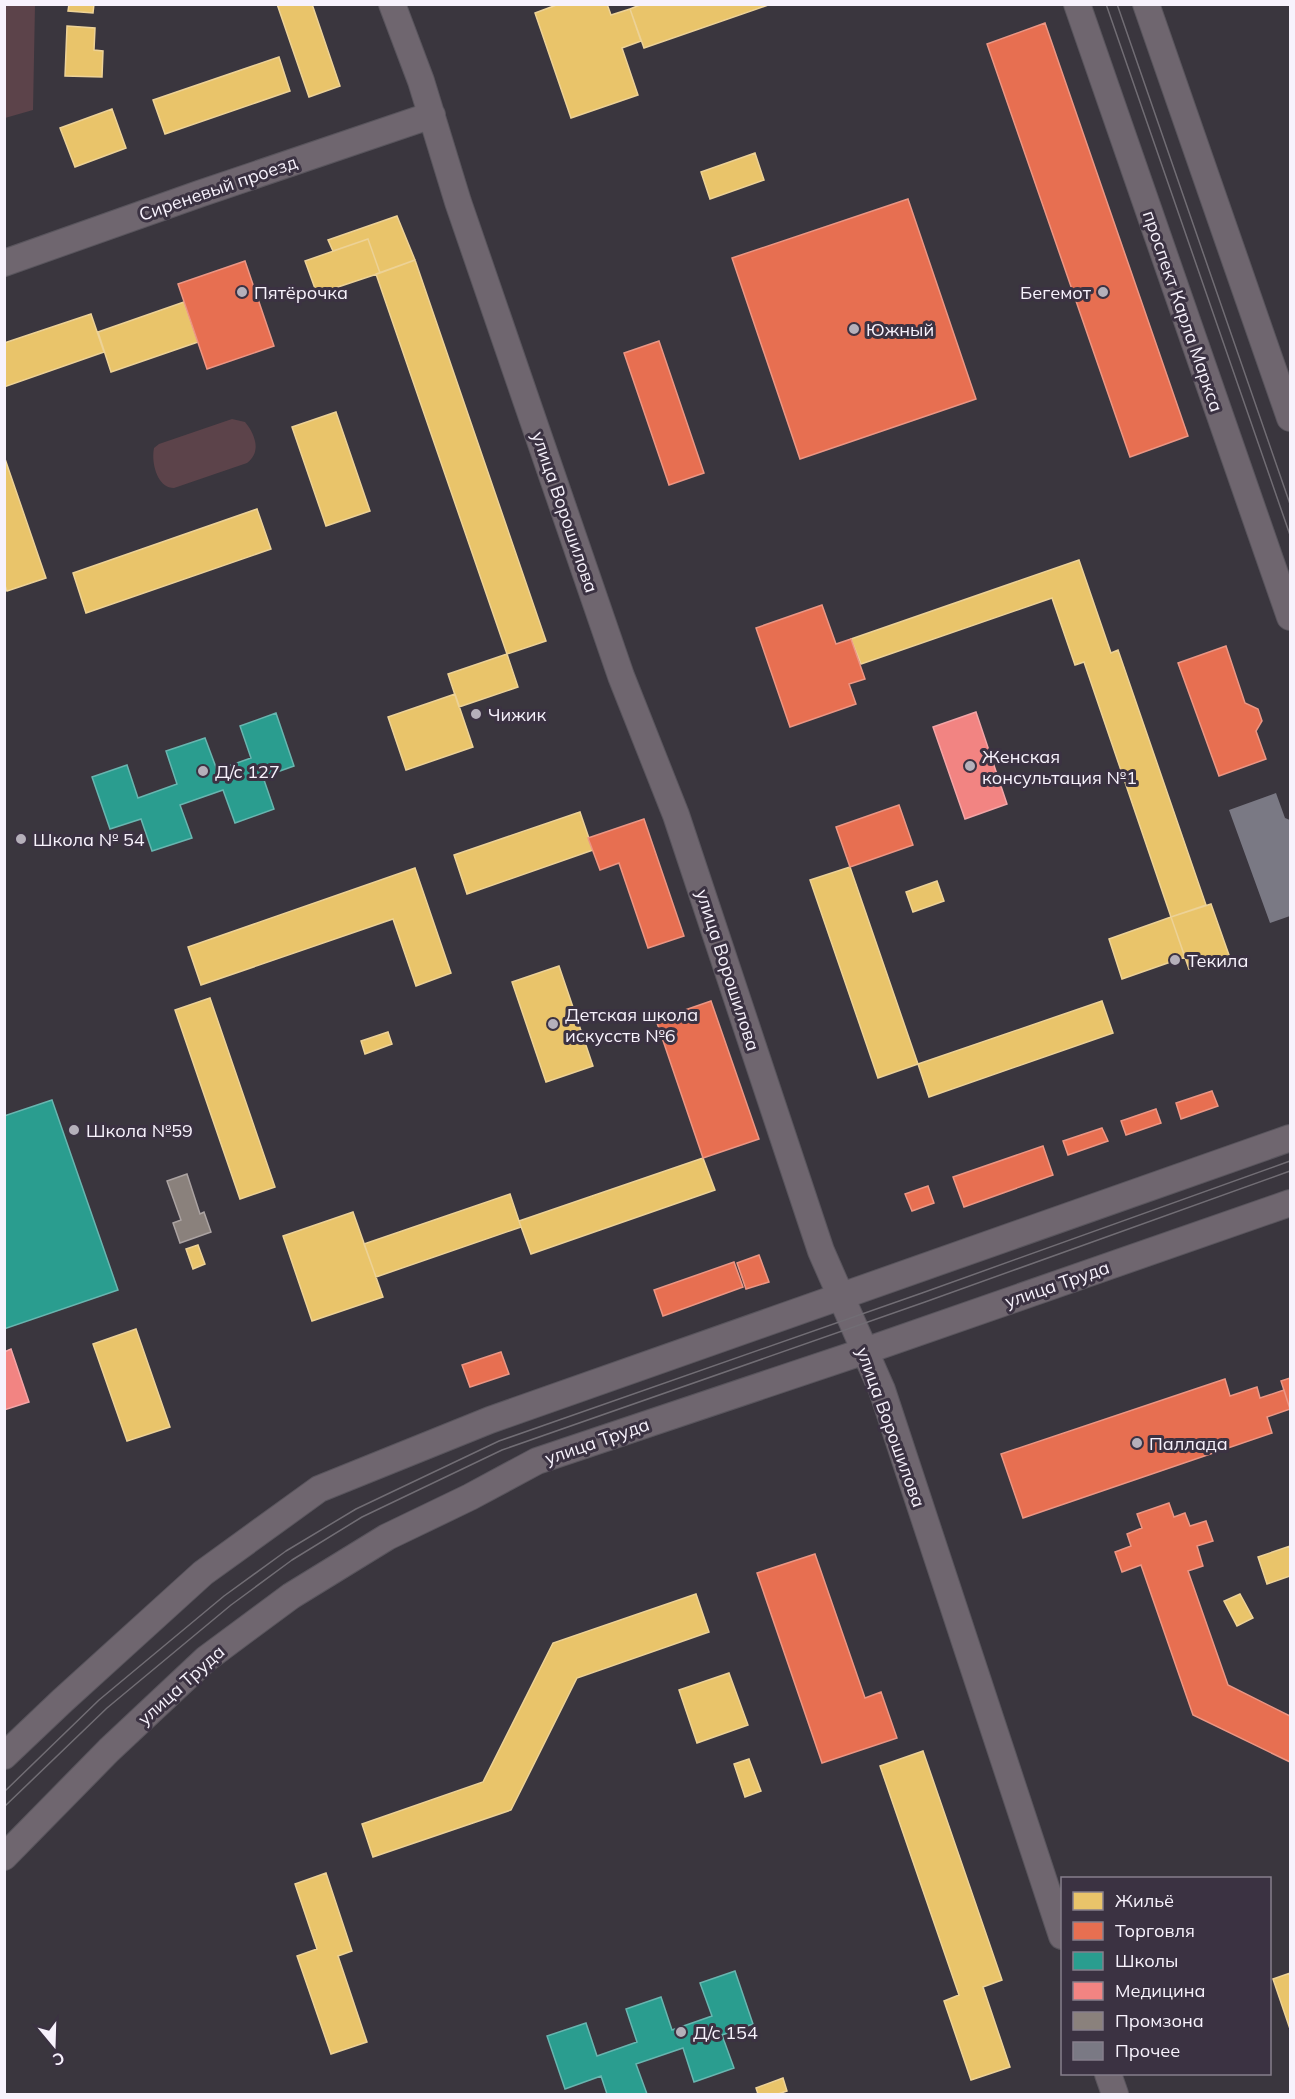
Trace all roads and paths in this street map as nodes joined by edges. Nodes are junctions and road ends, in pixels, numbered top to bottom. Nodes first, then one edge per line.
1 (392, 4) edge
2 (1077, 4) edge
3 (1146, 4) edge
4 (432, 115) junction
5 (4, 263) edge
6 (1290, 418) edge
7 (1290, 617) edge
8 (1290, 1138) edge
9 (1290, 1203) edge
10 (841, 1296) junction
11 (865, 1351) junction
12 (4, 1756) edge
13 (4, 1857) edge
14 (1061, 1933) edge
15 (1109, 2075) edge
16 (1115, 2094) edge

1 - 4 main road, улица Ворошилова
2 - 7 main road, проспект Карла Маркса
3 - 6 main road
4 - 5 main road, Сиреневый проезд
4 - 10 main road, улица Ворошилова
8 - 10 main road
9 - 11 main road, улица Труда
10 - 11 main road, улица Ворошилова
10 - 12 main road
11 - 13 main road, улица Труда
11 - 14 main road, улица Ворошилова
15 - 16 main road

